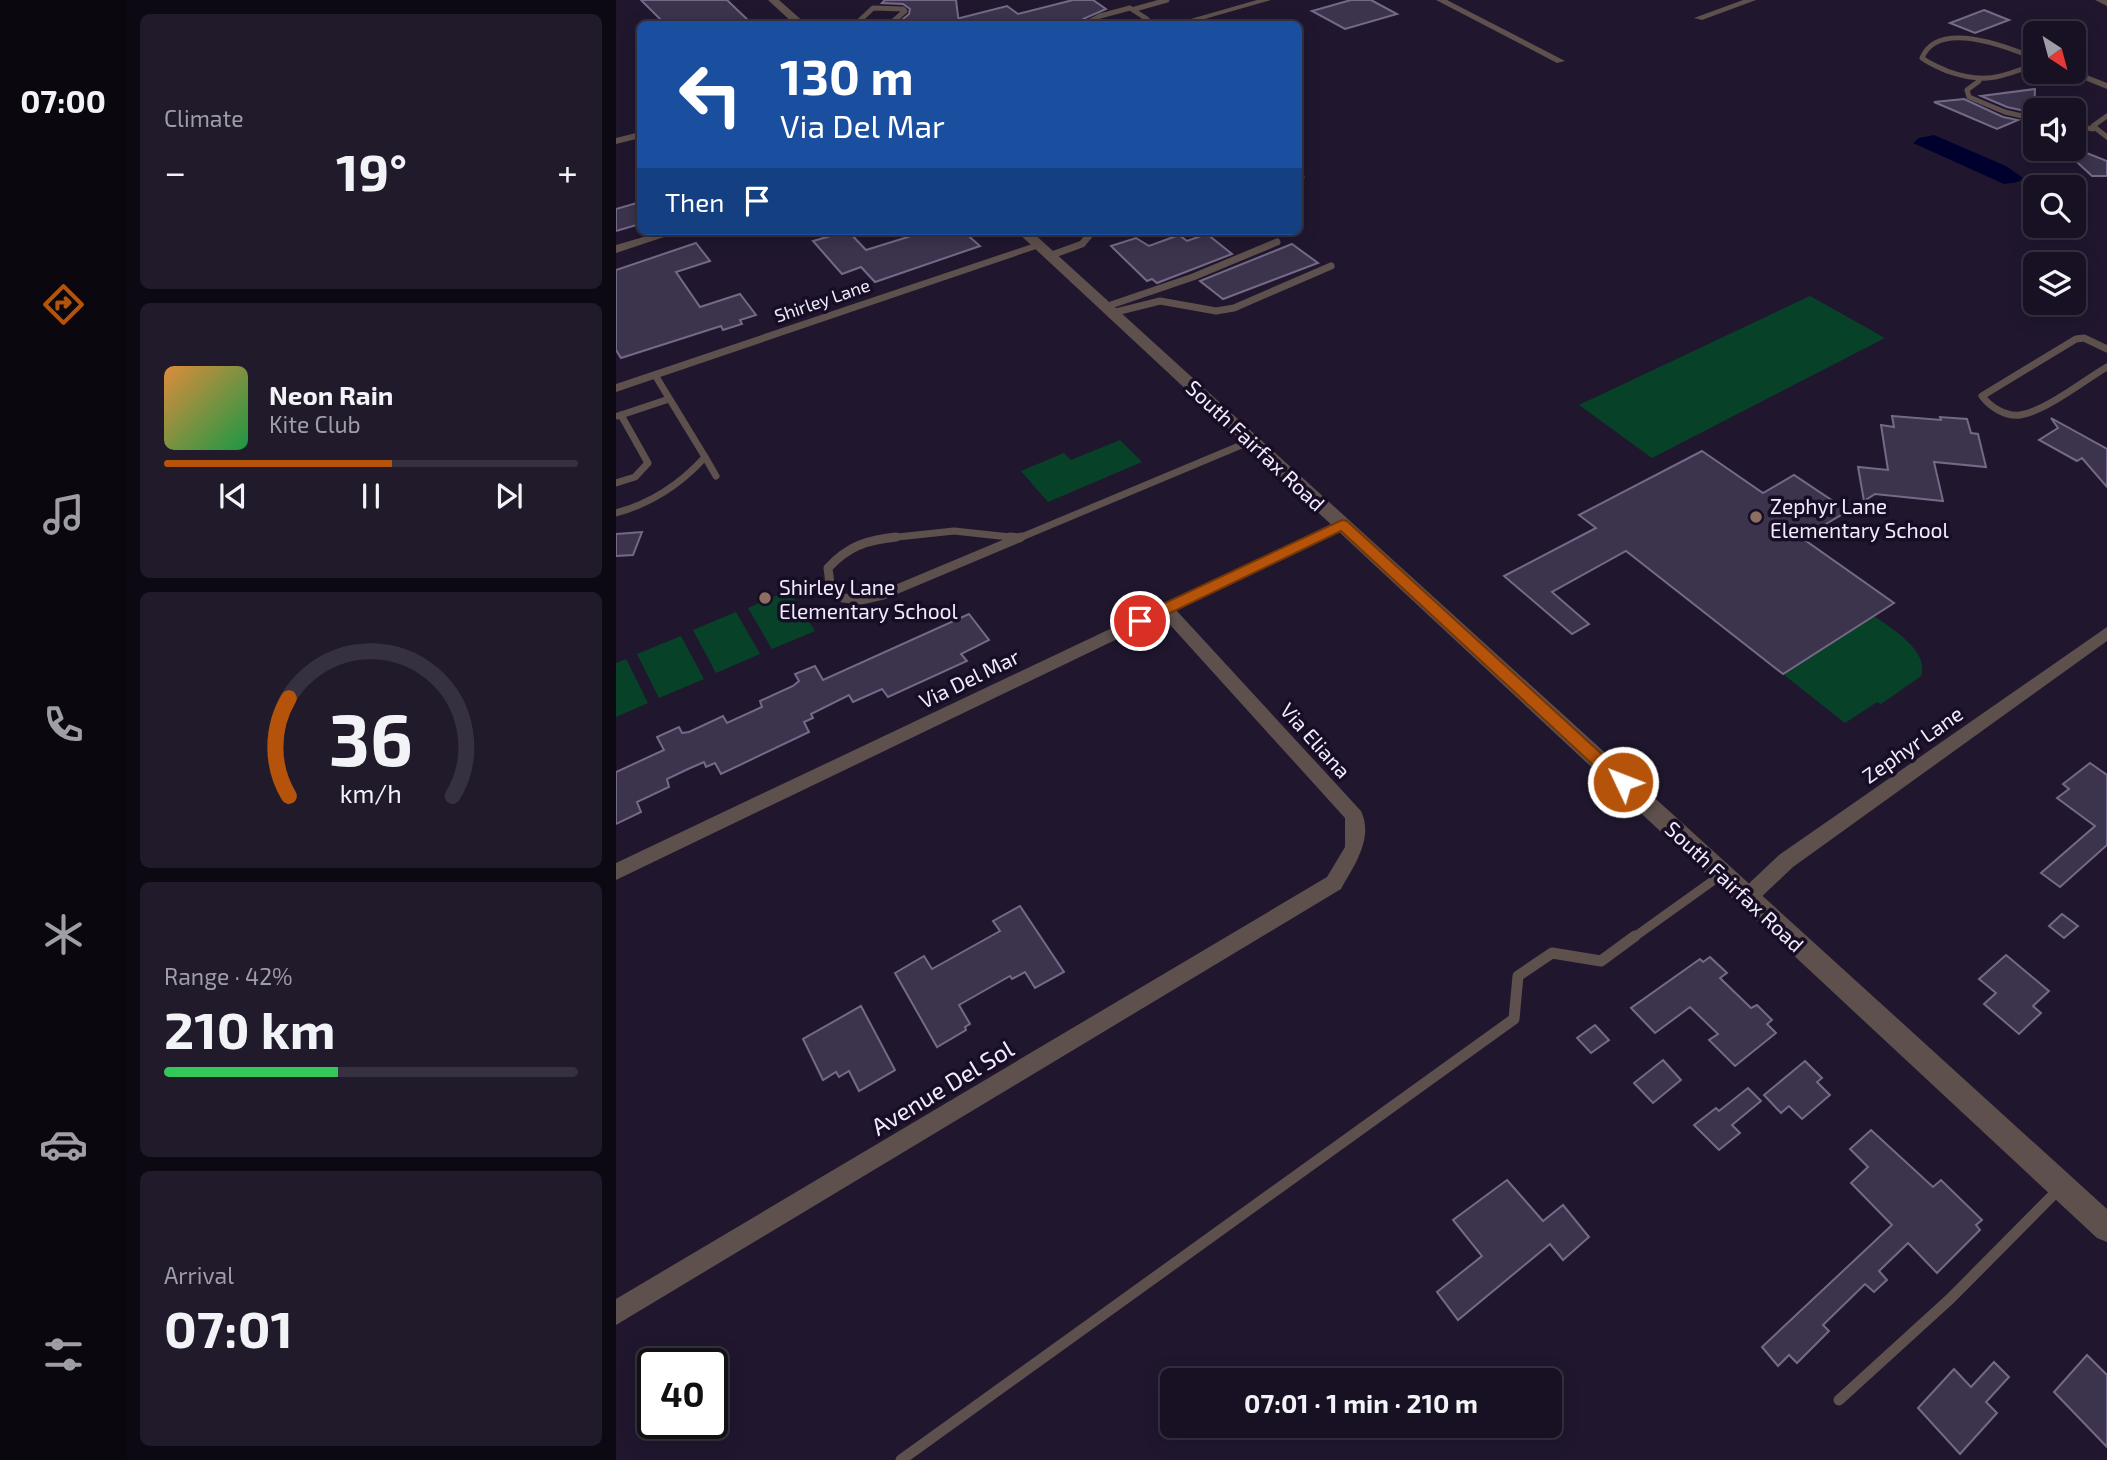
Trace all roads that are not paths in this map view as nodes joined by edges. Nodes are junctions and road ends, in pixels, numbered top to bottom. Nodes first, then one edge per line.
1 (773, 0) edge
2 (1167, 0) edge
3 (1266, 0) edge
4 (1752, 0) edge
5 (2099, 0) edge
6 (1444, 1) edge
7 (2107, 3) edge
8 (1135, 9) junction
9 (1699, 18) dead end
10 (797, 21) edge
11 (859, 21) edge
12 (893, 21) edge
13 (1091, 21) edge
14 (1143, 21) edge
15 (1189, 21) edge
16 (2023, 53) edge
17 (1560, 61) dead end
18 (2023, 69) edge
19 (2086, 78) edge
20 (1979, 81) junction
21 (2107, 86) edge
22 (2023, 116) edge
23 (2107, 116) edge
24 (2086, 128) edge
25 (2093, 128) junction
26 (637, 136) edge
27 (2107, 137) edge
28 (616, 141) edge
29 (663, 235) edge
30 (1027, 235) edge
31 (1090, 235) edge
32 (1277, 242) dead end
33 (616, 249) edge
34 (1044, 251) junction
35 (1331, 266) dead end
36 (1109, 310) junction
37 (2107, 349) edge
38 (2107, 367) edge
39 (655, 375) junction
40 (616, 388) edge
41 (669, 399) junction
42 (618, 416) edge
43 (1251, 441) junction
44 (705, 457) junction
45 (716, 476) dead end
46 (616, 483) edge
47 (616, 513) edge
48 (1342, 524) junction
49 (1019, 538) junction
50 (1165, 609) junction
51 (2107, 633) edge
52 (616, 872) edge
53 (1722, 874) junction
54 (1748, 897) junction
55 (1296, 905) joint
56 (2062, 1186) junction
57 (2107, 1227) edge
58 (616, 1313) edge
59 (1839, 1400) dead end
60 (901, 1460) edge

1 - 10 street
2 - 8 lane
3 - 15 street
4 - 9 street
5 - 7 street
6 - 17 street
8 - 13 lane
8 - 14 lane
11 - 12 lane
16 - 20 lane
18 - 20 lane
19 - 21 street
20 - 22 lane
23 - 25 lane
24 - 25 lane
25 - 27 lane
26 - 28 street
29 - 33 street
30 - 34 street, South Fairfax Road
31 - 34 lane
32 - 36 lane
34 - 36 street, South Fairfax Road
34 - 39 street, Shirley Lane
35 - 36 lane
36 - 43 street, South Fairfax Road
37 - 38 lane
39 - 40 street, Shirley Lane
39 - 41 lane
41 - 42 lane
41 - 44 lane
42 - 46 lane
43 - 48 street, South Fairfax Road
43 - 49 lane
44 - 45 lane
44 - 47 lane
48 - 50 street, Via Del Mar
48 - 53 street, South Fairfax Road
49 - 49 lane
50 - 52 street, Via Del Mar
50 - 55 street, Via Eliana
51 - 54 street, Zephyr Lane
53 - 54 street, South Fairfax Road
53 - 60 lane
54 - 56 street, South Fairfax Road
55 - 58 street, Avenue Del Sol
56 - 57 street, South Fairfax Road
56 - 59 lane

